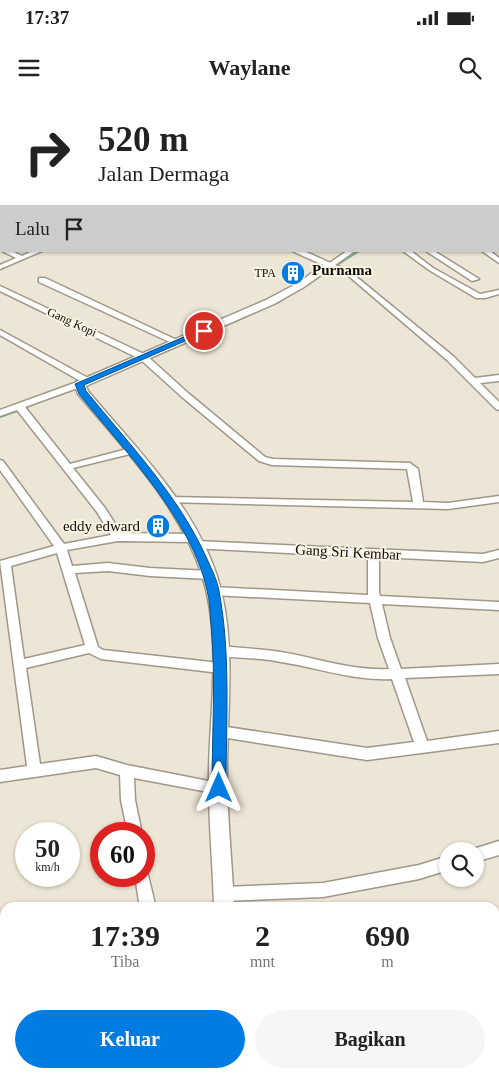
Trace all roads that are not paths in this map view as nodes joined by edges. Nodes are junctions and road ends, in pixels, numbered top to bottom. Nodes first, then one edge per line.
1 (7, 252) edge
2 (37, 252) edge
3 (298, 252) edge
4 (350, 252) edge
5 (407, 252) edge
6 (431, 252) edge
7 (487, 252) edge
8 (22, 258) junction
9 (499, 261) edge
10 (330, 265) junction
11 (0, 267) edge
12 (475, 279) dead end
13 (42, 280) dead end
14 (0, 288) edge
15 (499, 292) edge
16 (0, 332) edge
17 (177, 342) junction
18 (143, 357) junction
19 (499, 378) edge
20 (472, 381) junction
21 (82, 382) junction
22 (0, 402) edge
23 (15, 407) junction
24 (499, 407) edge
25 (0, 413) edge
26 (131, 451) junction
27 (0, 463) edge
28 (74, 465) dead end
29 (499, 499) edge
30 (170, 500) junction
31 (419, 506) junction
32 (118, 537) junction
33 (194, 541) junction
34 (61, 548) junction
35 (374, 553) junction
36 (499, 554) edge
37 (2, 564) edge
38 (69, 570) junction
39 (209, 575) junction
40 (214, 591) junction
41 (375, 600) junction
42 (499, 606) edge
43 (91, 648) junction
44 (219, 651) junction
45 (19, 665) junction
46 (220, 668) junction
47 (499, 669) edge
48 (397, 675) junction
49 (220, 732) junction
50 (499, 737) edge
51 (422, 745) junction
52 (34, 770) junction
53 (127, 771) junction
54 (0, 776) edge
55 (219, 788) junction
56 (132, 822) edge
57 (499, 848) edge
58 (484, 852) edge
59 (439, 866) edge
60 (144, 887) edge
61 (224, 901) edge
62 (147, 902) edge

1 - 8 street
2 - 8 street
3 - 10 main road
4 - 10 street
5 - 15 street
6 - 12 street
7 - 9 street
8 - 11 street
10 - 17 main road
10 - 20 street
13 - 17 street
14 - 18 street, Gang Kopi
16 - 21 street
17 - 18 main road
18 - 21 main road
18 - 31 street, Gang Kopi
19 - 20 street
20 - 24 street
21 - 23 street
21 - 26 main road
22 - 23 street
23 - 25 street
23 - 32 street
26 - 28 street
26 - 30 main road
27 - 34 street
29 - 31 street
30 - 31 street
30 - 33 main road
32 - 33 street, Gang Sri Kembar
32 - 34 street, Gang Sri Kembar
33 - 35 street, Gang Sri Kembar
33 - 39 main road
34 - 37 street, Gang Sri Kembar
34 - 38 street
35 - 36 street, Gang Sri Kembar
35 - 41 street
37 - 45 street
38 - 39 street
38 - 43 street
39 - 40 main road
40 - 41 street
40 - 44 main road
41 - 42 street
41 - 48 street
43 - 45 street
43 - 46 street
44 - 46 main road
44 - 48 street
45 - 52 street
46 - 49 main road
47 - 48 street
48 - 51 street
49 - 51 street
49 - 55 main road
50 - 51 street
52 - 53 street
52 - 54 street
53 - 55 street
53 - 56 street
55 - 61 main road
57 - 58 street
59 - 61 street
60 - 62 street

